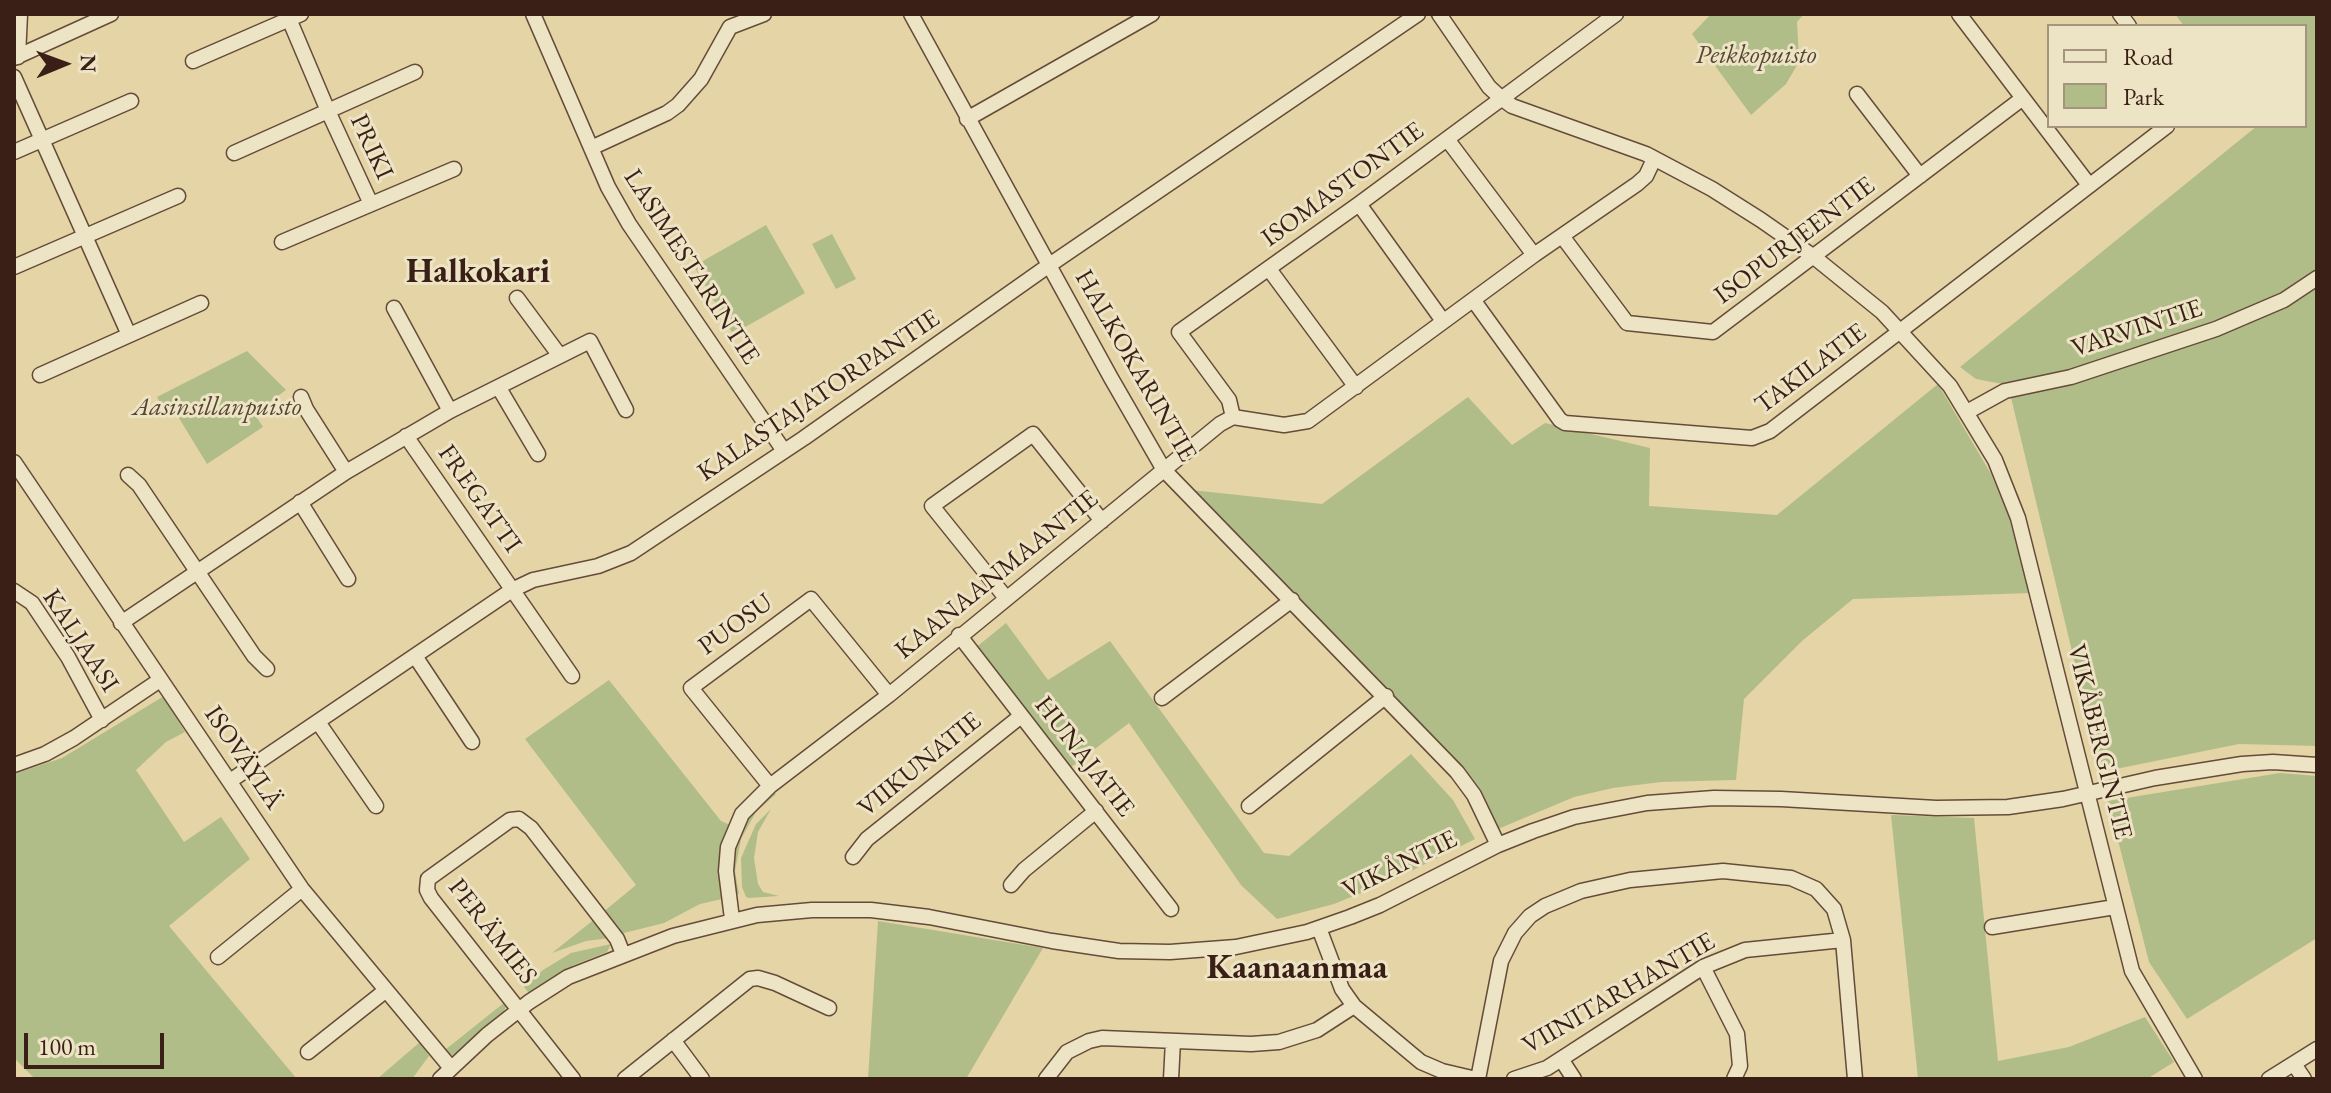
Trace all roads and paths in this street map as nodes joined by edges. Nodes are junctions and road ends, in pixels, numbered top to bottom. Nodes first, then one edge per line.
1 (20, 14) edge
2 (111, 14) edge
3 (764, 14) edge
4 (911, 14) edge
5 (1152, 14) edge
6 (1418, 14) edge
7 (1439, 14) edge
8 (1616, 14) edge
9 (1959, 14) edge
10 (537, 15) edge
11 (292, 16) edge
12 (16, 58) edge
13 (193, 61) dead end
14 (415, 72) dead end
15 (14, 77) edge
16 (1857, 94) dead end
17 (1501, 98) junction
18 (2023, 98) junction
19 (131, 101) dead end
20 (328, 111) junction
21 (967, 119) junction
22 (2164, 128) edge
23 (1447, 139) junction
24 (41, 140) junction
25 (591, 148) junction
26 (14, 152) edge
27 (234, 153) dead end
28 (1654, 159) junction
29 (454, 169) dead end
30 (1920, 176) junction
31 (2089, 185) junction
32 (178, 196) dead end
33 (371, 204) junction
34 (1359, 204) junction
35 (86, 235) junction
36 (1562, 236) junction
37 (282, 242) dead end
38 (1534, 255) junction
39 (1814, 257) junction
40 (1048, 266) junction
41 (14, 267) edge
42 (1269, 269) junction
43 (2317, 278) edge
44 (517, 298) dead end
45 (1474, 301) junction
46 (201, 303) dead end
47 (394, 308) dead end
48 (1443, 321) junction
49 (1901, 330) junction
50 (129, 335) junction
51 (560, 356) junction
52 (40, 375) dead end
53 (1356, 387) junction
54 (499, 388) junction
55 (301, 397) dead end
56 (626, 410) dead end
57 (450, 411) junction
58 (1967, 412) junction
59 (1233, 417) junction
60 (406, 436) junction
61 (784, 451) junction
62 (538, 454) dead end
63 (14, 462) edge
64 (1164, 470) junction
65 (346, 472) junction
66 (128, 475) dead end
67 (300, 502) junction
68 (1102, 521) junction
69 (195, 571) junction
70 (348, 579) dead end
71 (512, 590) junction
72 (14, 591) edge
73 (1006, 598) junction
74 (1292, 600) junction
75 (121, 623) junction
76 (959, 635) junction
77 (415, 656) junction
78 (267, 669) dead end
79 (572, 676) dead end
80 (160, 680) junction
81 (889, 695) junction
82 (1386, 696) junction
83 (1162, 698) dead end
84 (1021, 716) junction
85 (102, 720) junction
86 (318, 722) junction
87 (472, 742) dead end
88 (14, 765) edge
89 (2317, 765) edge
90 (230, 781) junction
91 (770, 786) junction
92 (2086, 793) junction
93 (376, 806) dead end
94 (1249, 806) dead end
95 (1096, 811) junction
96 (1498, 845) junction
97 (853, 857) dead end
98 (1011, 885) dead end
99 (302, 889) junction
100 (2115, 907) junction
101 (1171, 909) dead end
102 (732, 919) junction
103 (1992, 927) dead end
104 (1319, 928) junction
105 (1843, 940) junction
106 (623, 954) junction
107 (218, 957) dead end
108 (1703, 967) junction
109 (385, 991) junction
110 (1354, 1006) junction
111 (829, 1008) dead end
112 (521, 1009) junction
113 (673, 1040) junction
114 (1173, 1041) junction
115 (2317, 1049) edge
116 (308, 1052) dead end
117 (1561, 1059) junction
118 (2294, 1064) junction
119 (445, 1074) edge
120 (573, 1079) edge
121 (625, 1079) edge
122 (702, 1079) edge
123 (1046, 1079) edge
124 (1171, 1079) edge
125 (1477, 1079) edge
126 (1514, 1079) edge
127 (1574, 1079) edge
128 (1734, 1079) edge
129 (1855, 1079) edge
130 (2195, 1079) edge
131 (2269, 1079) edge
132 (2304, 1079) edge

1 - 12 street
2 - 12 street
3 - 25 street
4 - 21 street, HALKOKARINTIE
5 - 21 street
6 - 40 street, KALASTAJATORPANTIE
7 - 17 street
8 - 17 street, ISOMASTONTIE
9 - 18 street
10 - 25 street, LASIMESTARINTIE
11 - 13 street, PRIKI
11 - 20 street, PRIKI
14 - 20 street, PRIKI
15 - 24 street
16 - 30 street
17 - 23 street, ISOMASTONTIE
17 - 28 street, VIKÅBERGINTIE
18 - 30 street, ISOPURJEENTIE
18 - 31 street
19 - 24 street
20 - 27 street, PRIKI
20 - 33 street, PRIKI
21 - 40 street, HALKOKARINTIE
22 - 31 street, TAKILATIE
23 - 34 street, ISOMASTONTIE
23 - 38 street
24 - 26 street
24 - 35 street
25 - 61 street, LASIMESTARINTIE
28 - 36 street
28 - 39 street, VIKÅBERGINTIE
29 - 33 street, PRIKI
30 - 39 street, ISOPURJEENTIE
31 - 49 street, TAKILATIE
32 - 35 street
33 - 37 street, PRIKI
34 - 42 street, ISOMASTONTIE
34 - 48 street
35 - 41 street
35 - 50 street
36 - 38 street
36 - 39 street, ISOPURJEENTIE
38 - 45 street
39 - 49 street, VIKÅBERGINTIE
40 - 61 street, KALASTAJATORPANTIE
40 - 64 street, HALKOKARINTIE
42 - 53 street
42 - 59 street, ISOMASTONTIE
43 - 58 street, VARVINTIE
44 - 51 street
45 - 48 street
45 - 49 street, TAKILATIE
46 - 50 street
47 - 57 street, FREGATTI
48 - 53 street
49 - 58 street, VIKÅBERGINTIE
50 - 52 street
51 - 54 street, FREGATTI
51 - 56 street, FREGATTI
53 - 59 street
54 - 57 street, FREGATTI
54 - 62 street
55 - 65 street
57 - 60 street, FREGATTI
58 - 92 street, VIKÅBERGINTIE
59 - 64 street, KAANAANMAANTIE
60 - 65 street, FREGATTI
60 - 71 street, FREGATTI
61 - 71 street, KALASTAJATORPANTIE
63 - 75 street, ISOVÄYLÄ
64 - 68 street, KAANAANMAANTIE
64 - 74 street, HALKOKARINTIE
65 - 67 street, FREGATTI
66 - 69 street
67 - 69 street, FREGATTI
67 - 70 street
68 - 73 street, KAANAANMAANTIE
68 - 73 street
69 - 75 street, FREGATTI
69 - 78 street
71 - 77 street, KALASTAJATORPANTIE
71 - 79 street, FREGATTI
72 - 85 street, KALJAASI
73 - 76 street, KAANAANMAANTIE
74 - 82 street, HALKOKARINTIE
74 - 83 street
75 - 80 street, ISOVÄYLÄ
76 - 81 street, KAANAANMAANTIE
76 - 84 street, HUNAJATIE
77 - 86 street, KALASTAJATORPANTIE
77 - 87 street
80 - 85 street, KALJAASI
80 - 90 street, ISOVÄYLÄ
81 - 91 street, KAANAANMAANTIE
81 - 91 street, PUOSU
82 - 94 street
82 - 96 street, HALKOKARINTIE
84 - 95 street, HUNAJATIE
84 - 97 street, VIIKUNATIE
85 - 88 street, KALJAASI
86 - 90 street, KALASTAJATORPANTIE
86 - 93 street
89 - 92 street, VIKÅNTIE
90 - 99 street, ISOVÄYLÄ
91 - 102 street, KAANAANMAANTIE
92 - 96 street, VIKÅNTIE
92 - 100 street, VIKÅBERGINTIE
95 - 98 street
95 - 101 street, HUNAJATIE
96 - 104 street, VIKÅNTIE
99 - 107 street
99 - 109 street, ISOVÄYLÄ
100 - 103 street
100 - 130 street, VIKÅBERGINTIE
102 - 104 street, VIKÅNTIE
102 - 106 street
104 - 110 street
105 - 108 street, VIINITARHANTIE
105 - 125 street
105 - 129 street
106 - 112 street
106 - 112 street, PERÄMIES
108 - 117 street, VIINITARHANTIE
108 - 128 street
109 - 116 street
109 - 119 street, ISOVÄYLÄ
110 - 114 street
110 - 125 street
111 - 113 street
112 - 119 street
112 - 120 street
113 - 121 street
113 - 122 street
114 - 123 street
114 - 124 street
115 - 118 street
117 - 126 street, VIINITARHANTIE
117 - 127 street
118 - 131 street
118 - 132 street

